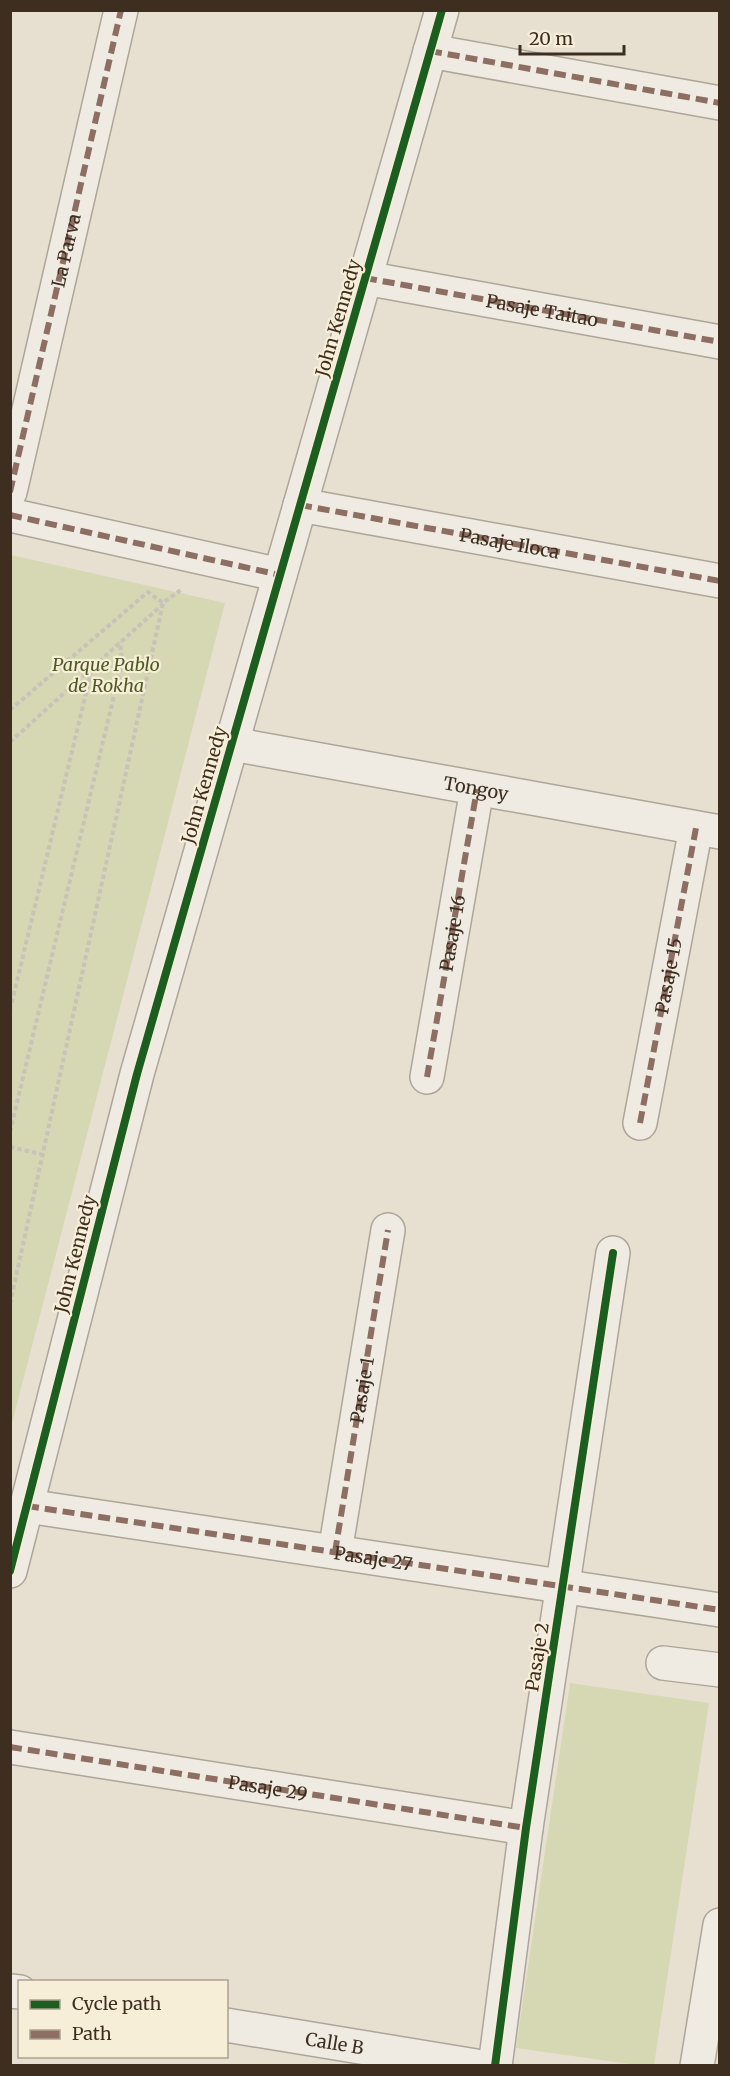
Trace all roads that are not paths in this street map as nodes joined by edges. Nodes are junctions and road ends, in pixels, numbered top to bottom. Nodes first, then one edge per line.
1 (121, 10) edge
2 (442, 10) edge
3 (430, 51) junction
4 (720, 104) edge
5 (365, 278) junction
6 (720, 342) edge
7 (10, 492) edge
8 (300, 505) junction
9 (10, 515) edge
10 (280, 575) junction
11 (720, 581) edge
12 (232, 744) junction
13 (477, 789) junction
14 (708, 830) edge
15 (427, 1077) dead end
16 (640, 1123) dead end
17 (388, 1230) dead end
18 (613, 1253) dead end
19 (27, 1506) junction
20 (335, 1552) junction
21 (10, 1571) edge
22 (563, 1587) junction
23 (720, 1610) edge
24 (663, 1663) dead end
25 (720, 1670) edge
26 (10, 1747) edge
27 (526, 1828) junction
28 (720, 1925) edge
29 (228, 2025) edge
30 (476, 2066) edge
31 (495, 2066) edge
32 (697, 2066) edge

1 - 7 street, La Parva
2 - 3 street, John Kennedy
3 - 4 street
3 - 5 street, John Kennedy
5 - 6 street, Pasaje Taitao
5 - 8 street, John Kennedy
8 - 10 street, John Kennedy
8 - 11 street, Pasaje Iloca
9 - 10 street
10 - 12 street, John Kennedy
12 - 13 street, Tongoy
12 - 19 street, John Kennedy
13 - 14 street, Tongoy
13 - 15 street, Pasaje 16
14 - 16 street, Pasaje 15
17 - 20 street, Pasaje 1
18 - 22 street, Pasaje 2
19 - 20 street, Pasaje 27
19 - 21 street, John Kennedy
20 - 22 street, Pasaje 27
22 - 23 street, Pasaje 27
22 - 27 street, Pasaje 2
24 - 25 street
26 - 27 street, Pasaje 29
27 - 31 street, Pasaje 2
28 - 32 street
29 - 30 street, Calle B

